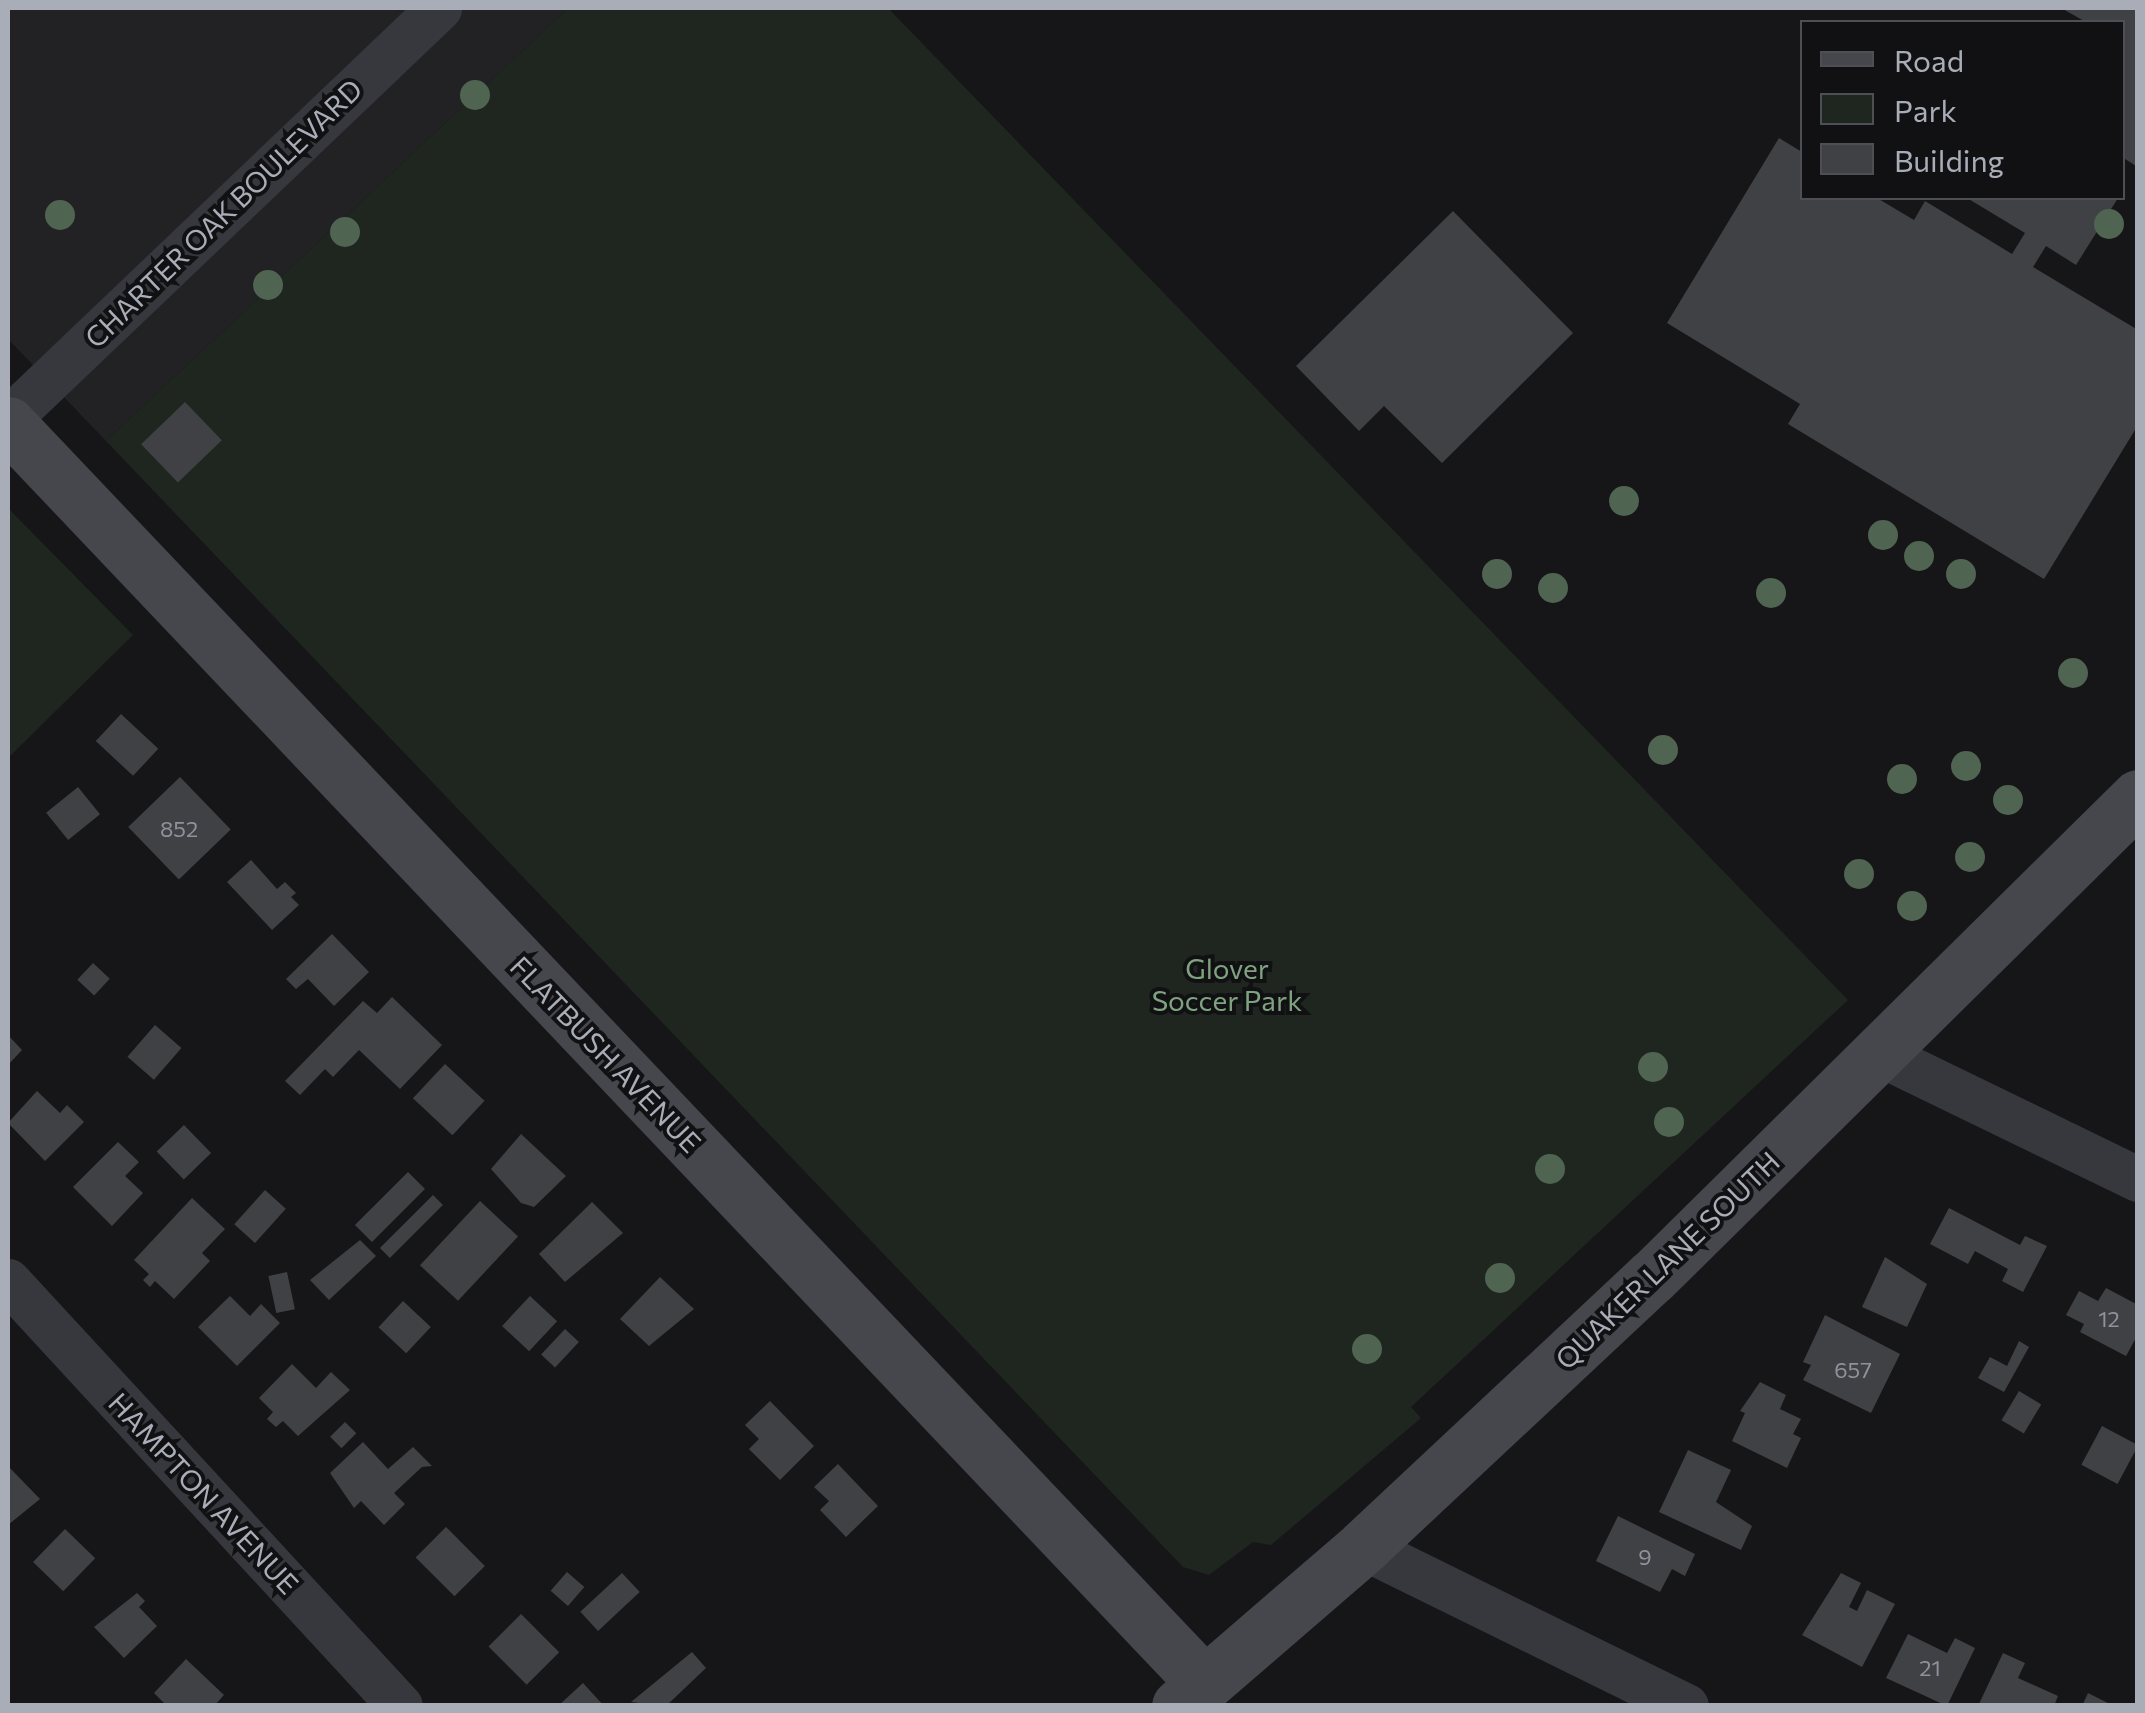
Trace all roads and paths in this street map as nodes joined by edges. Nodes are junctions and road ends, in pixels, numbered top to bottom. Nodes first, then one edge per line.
1 (439, 8) edge
2 (8, 422) edge
3 (2138, 797) edge
4 (1880, 1054) junction
5 (2138, 1179) edge
6 (8, 1281) edge
7 (1362, 1547) junction
8 (1192, 1694) edge
9 (400, 1706) edge
10 (1686, 1706) edge

1 - 2 street, CHARTER OAK BOULEVARD
2 - 8 street, FLATBUSH AVENUE
3 - 4 street, QUAKER LANE SOUTH
4 - 5 street
4 - 7 street, QUAKER LANE SOUTH
6 - 9 street, HAMPTON AVENUE
7 - 8 street, QUAKER LANE SOUTH
7 - 10 street

